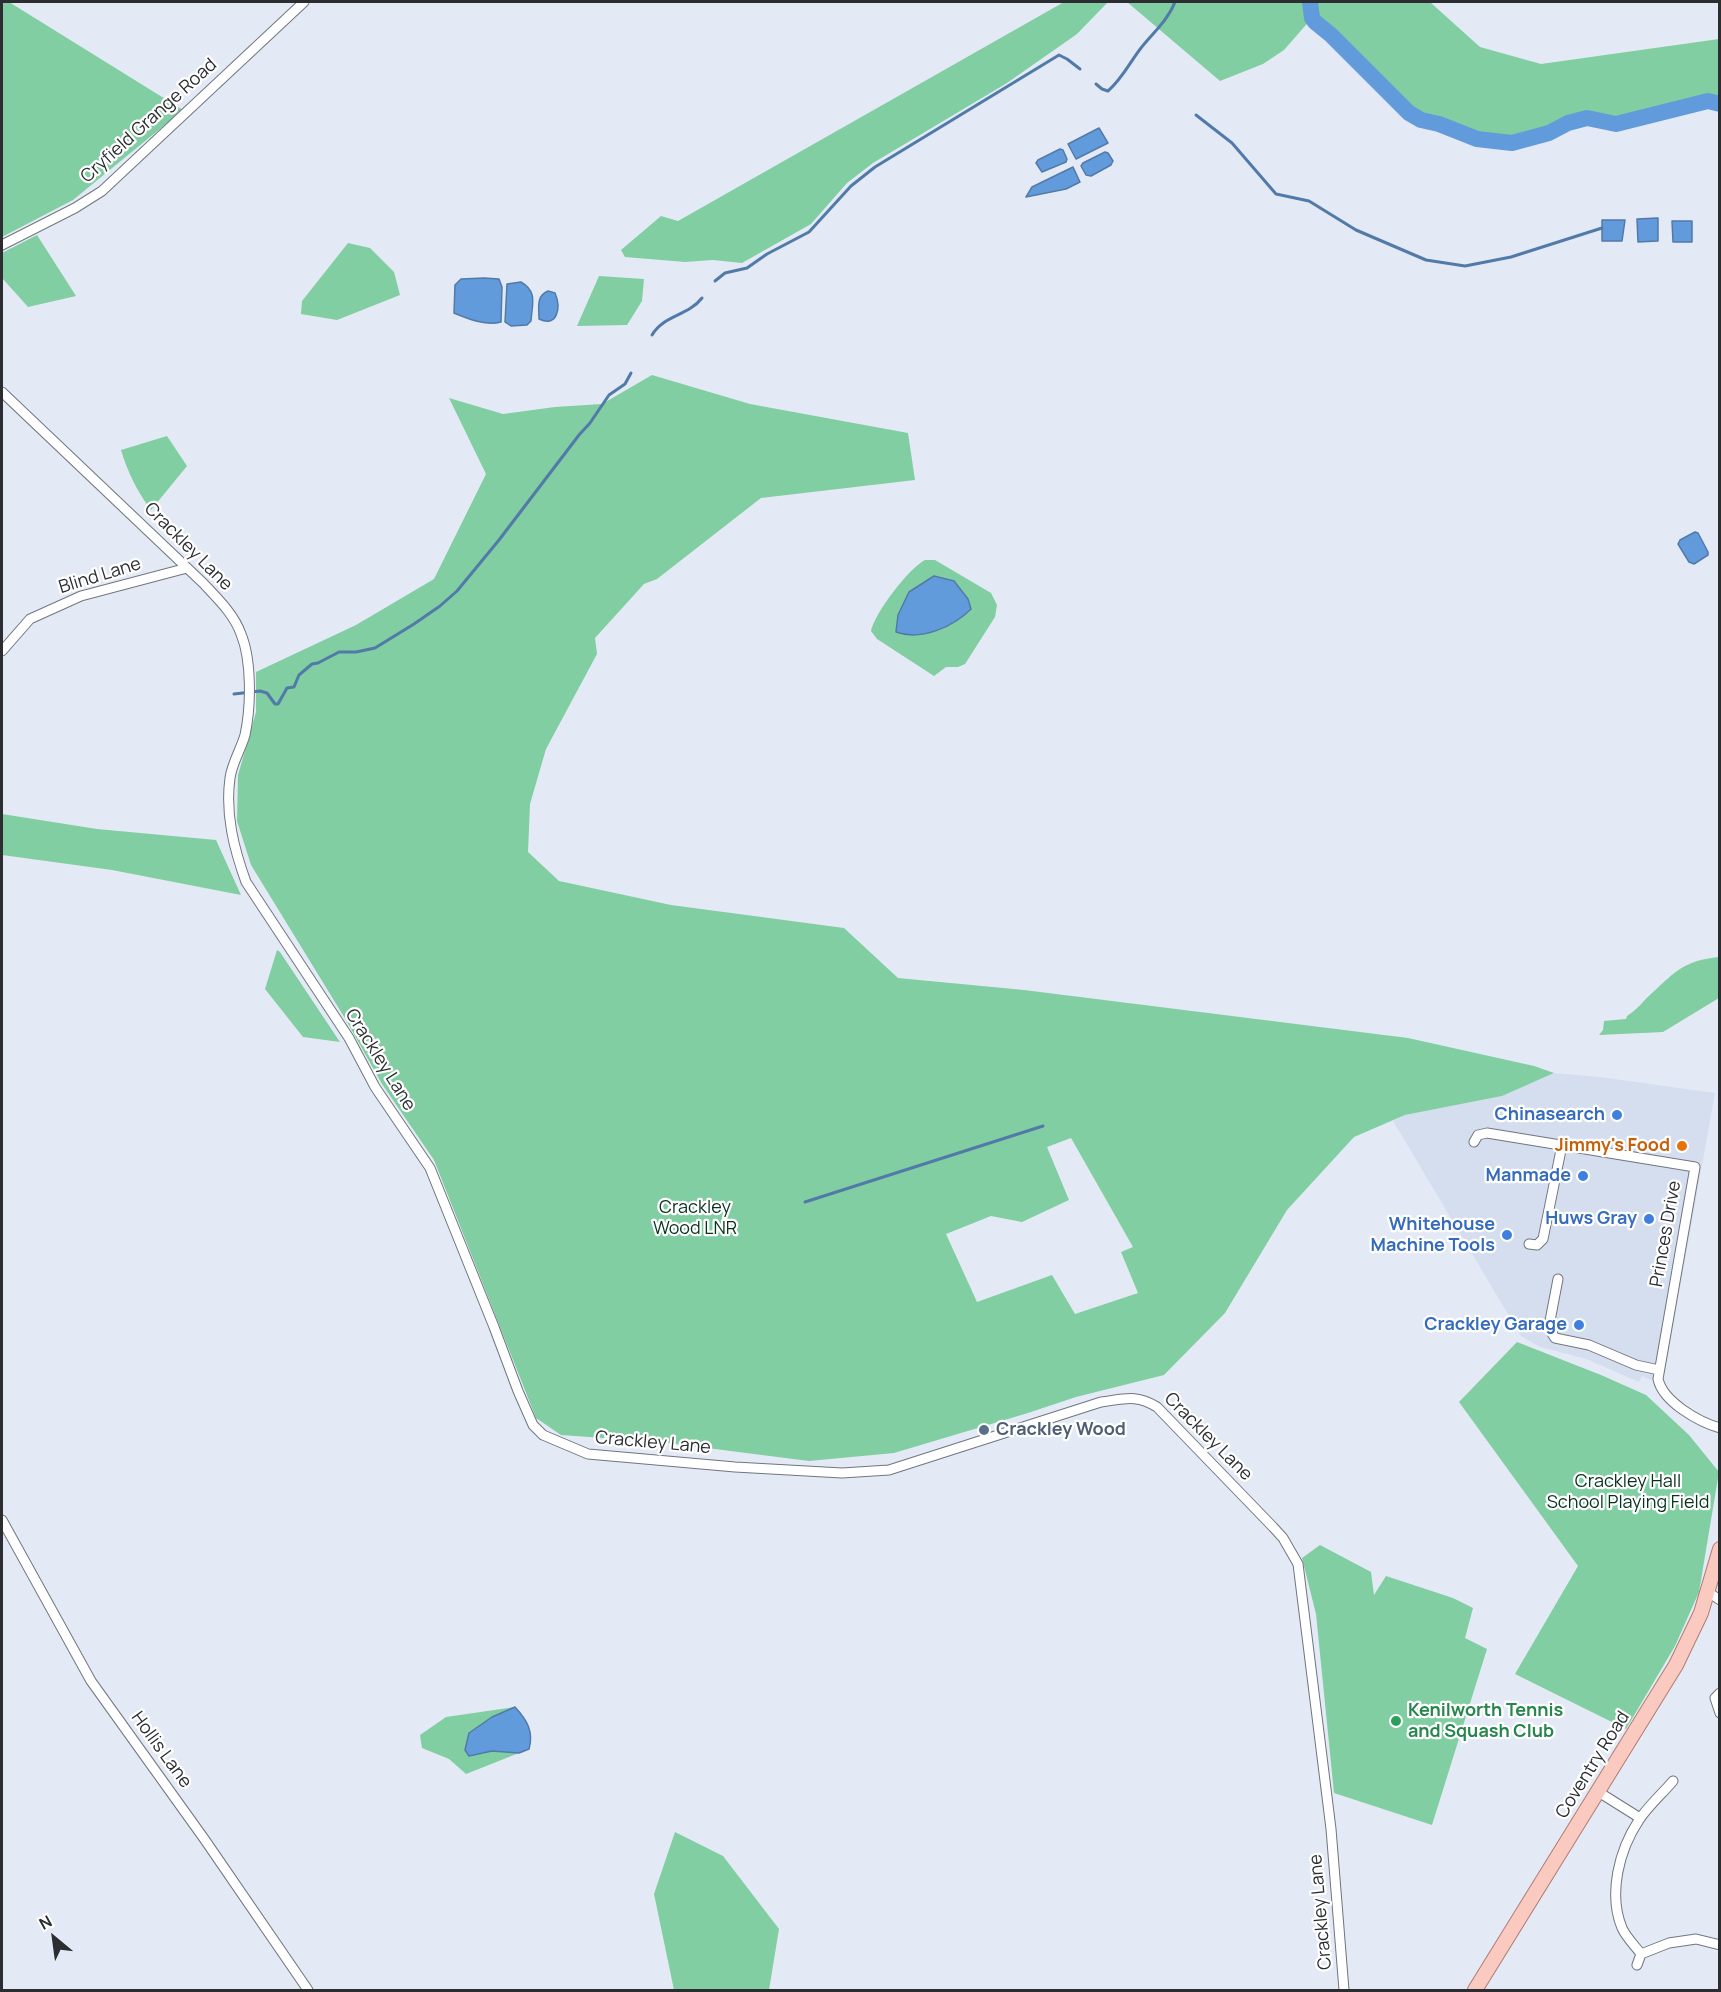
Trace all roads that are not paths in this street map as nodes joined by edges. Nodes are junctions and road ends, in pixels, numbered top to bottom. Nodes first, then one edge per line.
1 (304, 2) edge
2 (2, 245) edge
3 (2, 392) edge
4 (187, 568) junction
5 (2, 651) edge
6 (1474, 1142) dead end
7 (1562, 1145) junction
8 (1529, 1244) dead end
9 (1558, 1279) dead end
10 (1659, 1370) junction
11 (1719, 1428) edge
12 (2, 1520) edge
13 (1719, 1549) edge
14 (1714, 1596) edge
15 (1719, 1693) edge
16 (1719, 1713) edge
17 (1673, 1781) dead end
18 (1598, 1791) junction
19 (1640, 1818) junction
20 (1719, 1945) edge
21 (1641, 1954) junction
22 (1637, 1965) dead end
23 (308, 1990) edge
24 (1344, 1990) edge
25 (1475, 1990) edge

1 - 2 street, Cryfield Grange Road
3 - 4 street, Crackley Lane
4 - 5 street, Blind Lane
4 - 24 street, Crackley Lane
6 - 7 street, Princes Drive
7 - 8 street
7 - 10 street, Princes Drive
9 - 10 street
10 - 11 street
12 - 23 street, Hollis Lane
13 - 14 main road, Coventry Road
14 - 18 main road, Coventry Road
15 - 16 street
17 - 19 street
18 - 19 street
18 - 25 main road, Coventry Road
19 - 21 street
20 - 21 street
21 - 22 street

